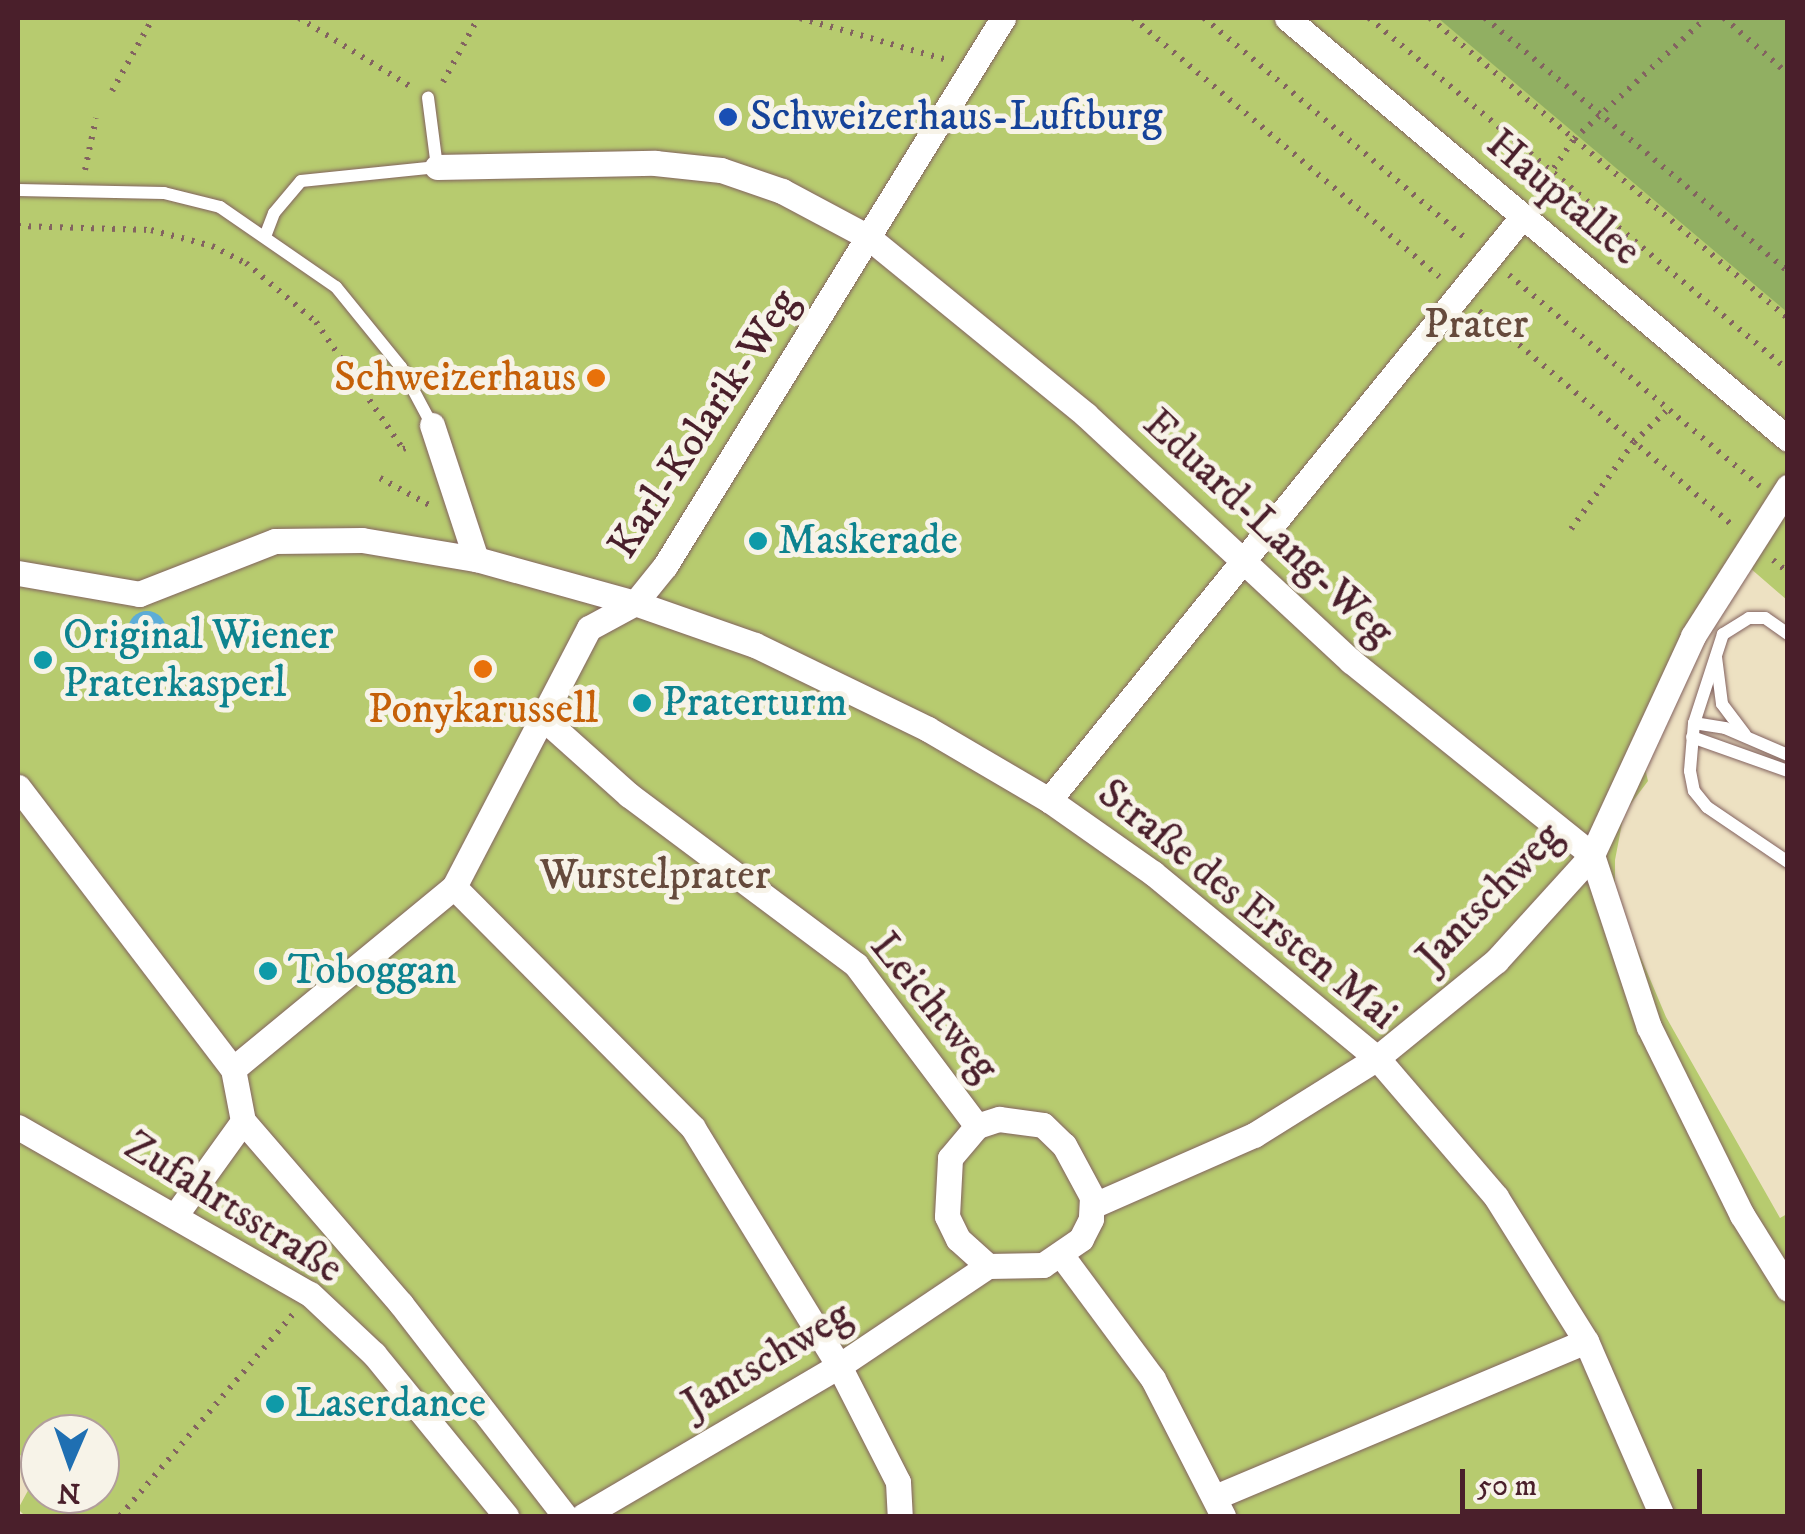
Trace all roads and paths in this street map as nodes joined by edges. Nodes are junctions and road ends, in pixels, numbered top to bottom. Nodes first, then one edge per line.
1 (154, 18) edge
2 (299, 18) edge
3 (478, 18) edge
4 (800, 18) edge
5 (1003, 18) edge
6 (1287, 18) edge
7 (1370, 18) edge
8 (1430, 18) edge
9 (1484, 18) edge
10 (1706, 18) edge
11 (1724, 18) edge
12 (970, 66) junction
13 (1788, 74) edge
14 (112, 91) dead end
15 (428, 98) junction
16 (1599, 113) junction
17 (96, 118) dead end
18 (1574, 138) junction
19 (437, 166) junction
20 (1550, 170) junction
21 (18, 190) edge
22 (81, 190) junction
23 (1524, 216) junction
24 (18, 226) edge
25 (266, 234) junction
26 (868, 238) junction
27 (1788, 271) edge
28 (1788, 318) edge
29 (1788, 370) edge
30 (1668, 409) dead end
31 (434, 431) junction
32 (1788, 439) edge
33 (380, 478) dead end
34 (1788, 487) edge
35 (460, 510) junction
36 (1571, 529) dead end
37 (476, 559) junction
38 (1244, 563) junction
39 (18, 573) edge
40 (634, 603) junction
41 (1788, 634) edge
42 (1715, 655) junction
43 (544, 719) junction
44 (1693, 730) junction
45 (1746, 736) junction
46 (1788, 755) edge
47 (1788, 771) edge
48 (18, 787) edge
49 (1049, 800) junction
50 (1592, 854) junction
51 (1787, 861) edge
52 (454, 887) junction
53 (1378, 1058) junction
54 (233, 1069) junction
55 (243, 1120) junction
56 (977, 1126) junction
57 (18, 1127) edge
58 (1092, 1206) junction
59 (177, 1213) junction
60 (1062, 1256) junction
61 (988, 1266) junction
62 (1788, 1289) edge
63 (310, 1294) junction
64 (1586, 1341) junction
65 (840, 1366) junction
66 (1219, 1507) edge
67 (120, 1516) edge
68 (506, 1516) edge
69 (565, 1516) edge
70 (583, 1516) edge
71 (900, 1516) edge
72 (1662, 1516) edge

1 - 14 path
2 - 15 path
3 - 15 path
4 - 12 path
5 - 12 street, Karl-Kolarik-Weg
6 - 23 street, Hauptallee
7 - 20 path
8 - 18 path
9 - 16 path
10 - 16 path
11 - 13 path
12 - 26 street, Karl-Kolarik-Weg
15 - 19 lane
16 - 18 path
16 - 27 path
17 - 22 path
18 - 20 path
18 - 28 path
19 - 25 lane, Eduard-Lang-Weg
19 - 26 street, Eduard-Lang-Weg
20 - 23 path
20 - 29 path
21 - 22 lane
22 - 25 lane
23 - 32 street, Hauptallee
23 - 38 street
24 - 31 path
25 - 31 lane
26 - 38 street, Eduard-Lang-Weg
26 - 40 street, Karl-Kolarik-Weg
30 - 36 path
31 - 35 street
33 - 35 path
34 - 50 street, Jantschweg
35 - 37 street
37 - 39 street
37 - 40 street, Straße des Ersten Mai
38 - 49 street
38 - 50 street, Eduard-Lang-Weg
40 - 43 street, Karl-Kolarik-Weg
40 - 49 street, Straße des Ersten Mai
41 - 42 lane
42 - 44 lane
42 - 45 lane
43 - 52 street, Karl-Kolarik-Weg
43 - 56 street, Leichtweg
44 - 45 lane
44 - 47 lane
44 - 51 lane
45 - 46 lane
48 - 54 street
49 - 53 street, Straße des Ersten Mai
50 - 53 street, Jantschweg
50 - 62 street
52 - 54 street, Karl-Kolarik-Weg
52 - 65 street
53 - 58 street, Jantschweg
53 - 64 street, Straße des Ersten Mai
54 - 55 street
55 - 59 street
55 - 69 street
56 - 58 street
56 - 61 street
57 - 59 street, Zufahrtsstraße
58 - 60 street
59 - 63 street, Zufahrtsstraße
60 - 61 street
60 - 66 street
61 - 65 street, Jantschweg
63 - 67 path
63 - 68 street, Zufahrtsstraße
64 - 66 street
64 - 72 street, Straße des Ersten Mai
65 - 70 street, Jantschweg
65 - 71 street

